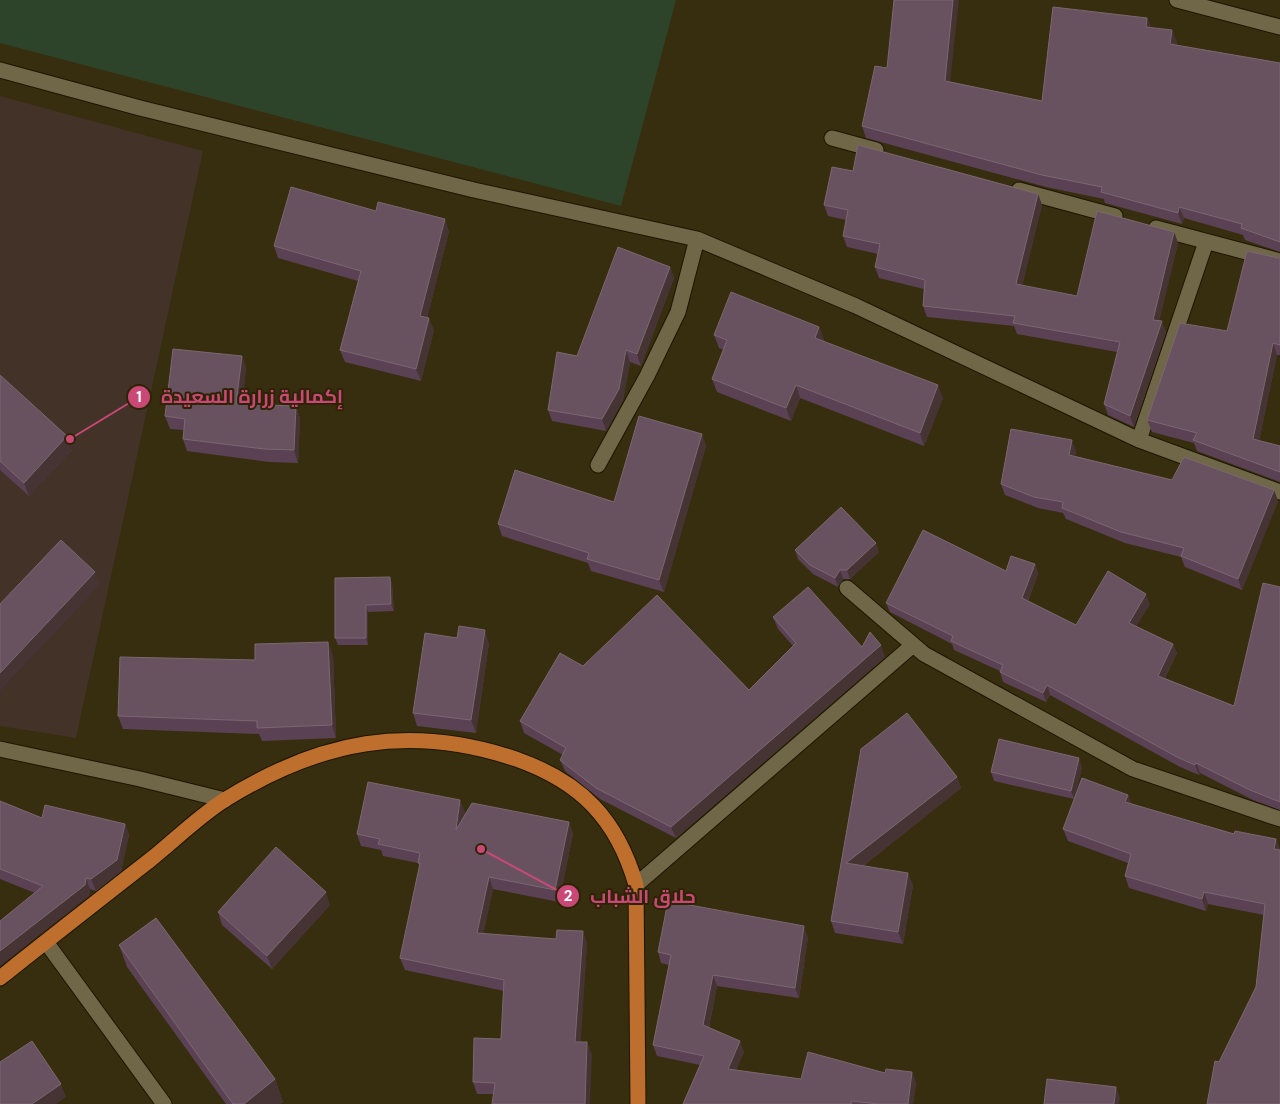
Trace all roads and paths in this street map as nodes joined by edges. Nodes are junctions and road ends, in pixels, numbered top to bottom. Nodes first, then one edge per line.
1 (1177, 0) edge
2 (1280, 27) edge
3 (0, 70) edge
4 (832, 138) dead end
5 (890, 154) edge
6 (1005, 186) edge
7 (697, 239) junction
8 (1206, 242) junction
9 (1280, 262) edge
10 (1139, 440) junction
11 (598, 465) dead end
12 (1280, 492) edge
13 (847, 588) dead end
14 (913, 645) junction
15 (0, 750) edge
16 (225, 800) junction
17 (1280, 819) edge
18 (636, 886) junction
19 (46, 942) junction
20 (0, 978) edge
21 (164, 1104) edge
22 (638, 1104) edge

1 - 2 street
3 - 7 street
4 - 5 street
6 - 8 street
7 - 10 street
7 - 11 street
8 - 9 street
8 - 10 street
10 - 12 street
13 - 14 street
14 - 17 street
14 - 18 street
15 - 16 street
16 - 18 main road
16 - 19 main road
18 - 22 main road
19 - 20 main road
19 - 21 street

